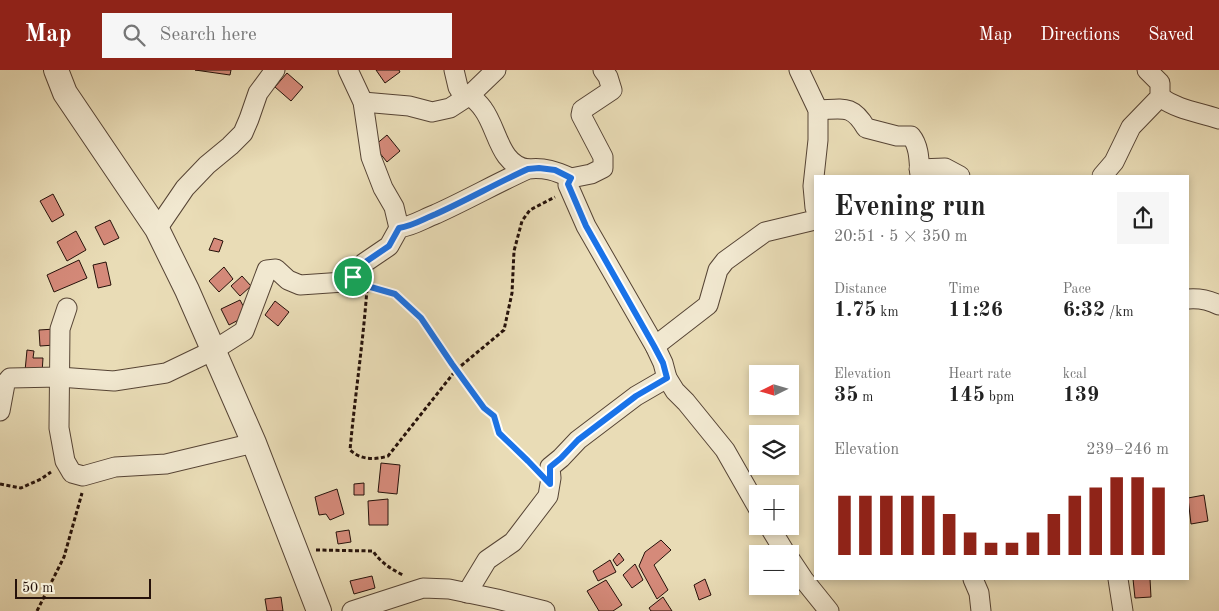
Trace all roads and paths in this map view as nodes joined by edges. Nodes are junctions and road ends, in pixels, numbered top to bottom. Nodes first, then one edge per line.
1 (56, 70) edge
2 (348, 70) edge
3 (454, 70) edge
4 (496, 70) edge
5 (603, 70) edge
6 (799, 70) edge
7 (1147, 70) edge
8 (273, 71) edge
9 (467, 96) junction
10 (1160, 96) junction
11 (363, 102) junction
12 (818, 110) junction
13 (1219, 119) edge
14 (528, 169) junction
15 (920, 173) edge
16 (958, 175) edge
17 (1103, 175) edge
18 (570, 181) junction
19 (814, 201) edge
20 (814, 220) edge
21 (399, 228) junction
22 (157, 229) junction
23 (1189, 299) edge
24 (1217, 299) edge
25 (67, 308) dead end
26 (654, 346) junction
27 (214, 350) junction
28 (456, 370) junction
29 (60, 377) junction
30 (667, 378) junction
31 (0, 411) edge
32 (254, 443) junction
33 (65, 461) junction
34 (83, 476) junction
35 (0, 484) edge
36 (550, 484) junction
37 (749, 492) edge
38 (295, 550) junction
39 (799, 572) edge
40 (973, 580) edge
41 (1118, 580) edge
42 (423, 588) junction
43 (467, 593) junction
44 (37, 611) edge
45 (319, 611) edge
46 (352, 611) edge
47 (545, 611) edge
48 (829, 611) edge
49 (981, 611) edge
50 (1123, 611) edge

1 - 22 street
2 - 11 street
3 - 9 street
4 - 9 street
5 - 18 street
6 - 12 street
7 - 10 street
8 - 22 street
9 - 11 street
9 - 14 street
10 - 13 street
10 - 17 street
11 - 21 street
12 - 15 street
12 - 19 street
14 - 18 street
14 - 21 street
15 - 16 street
18 - 26 street
18 - 28 path
20 - 26 street
21 - 27 street
22 - 27 street
23 - 24 street
25 - 29 street
26 - 30 street
27 - 29 street
27 - 32 street
28 - 28 path
28 - 36 path
29 - 31 street
29 - 33 street
30 - 36 street
30 - 37 street
32 - 34 street
32 - 38 street
33 - 34 street
33 - 35 path
34 - 44 path
36 - 43 street
38 - 42 path
38 - 45 street
39 - 48 street
40 - 49 street
41 - 50 street
42 - 43 street
42 - 46 street
43 - 47 street

